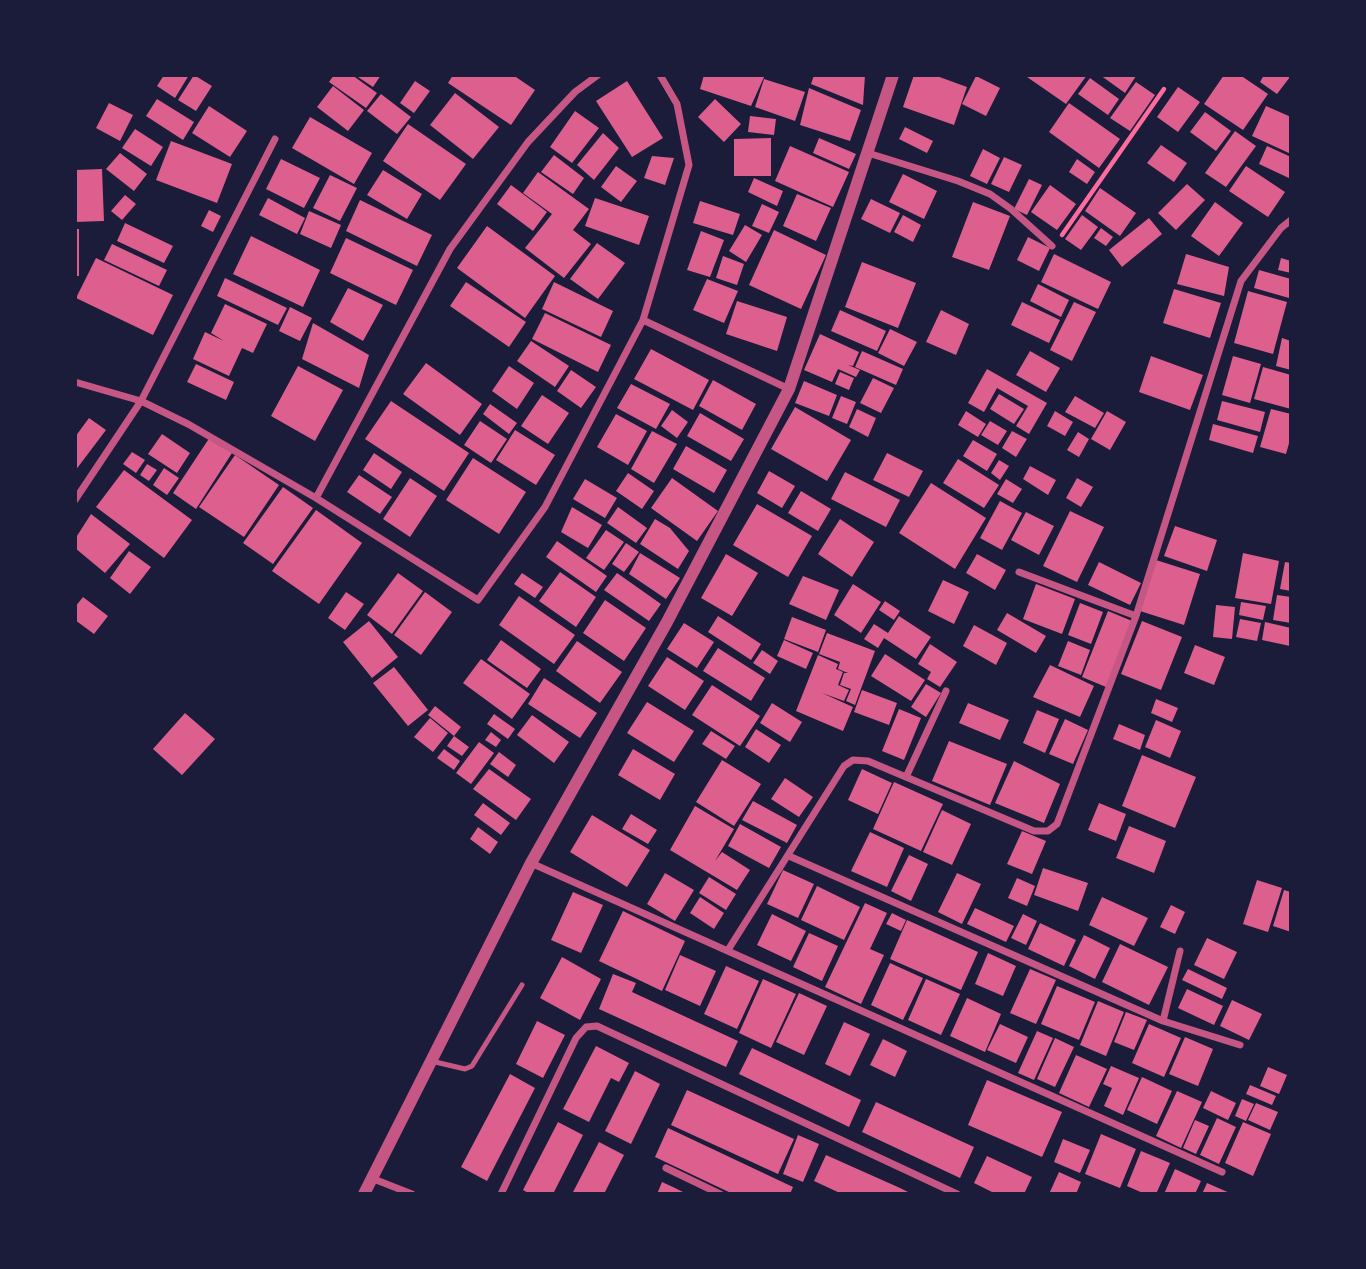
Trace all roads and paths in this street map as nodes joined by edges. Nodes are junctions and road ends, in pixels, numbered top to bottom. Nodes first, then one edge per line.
1 (598, 75) edge
2 (660, 75) edge
3 (893, 75) edge
4 (1164, 89) dead end
5 (275, 139) dead end
6 (868, 153) junction
7 (1291, 220) edge
8 (1052, 246) joint
9 (643, 320) junction
10 (75, 382) edge
11 (789, 388) junction
12 (141, 401) junction
13 (316, 498) junction
14 (75, 500) edge
15 (1019, 572) dead end
16 (1136, 616) junction
17 (946, 691) dead end
18 (906, 777) junction
19 (789, 856) junction
20 (531, 863) junction
21 (727, 950) junction
22 (1180, 951) dead end
23 (522, 985) dead end
24 (1163, 1021) junction
25 (1240, 1045) dead end
26 (430, 1061) junction
27 (666, 1168) dead end
28 (1222, 1172) dead end
29 (371, 1178) junction
30 (364, 1194) edge
31 (412, 1194) edge
32 (501, 1194) edge
33 (720, 1194) edge
34 (957, 1194) edge

1 - 13 street
2 - 9 street
3 - 6 street
4 - 8 path
5 - 12 street
6 - 8 street
6 - 11 street
7 - 16 street
9 - 11 street
9 - 13 street
10 - 12 street
11 - 20 street
12 - 13 street
12 - 14 street
15 - 16 street
16 - 18 street
17 - 18 street
18 - 19 street
19 - 21 street
19 - 24 street
20 - 21 street
20 - 26 street
21 - 28 street
22 - 24 street
23 - 26 lane
24 - 25 street
26 - 29 street
27 - 33 street
29 - 30 street
29 - 31 street
32 - 34 street

